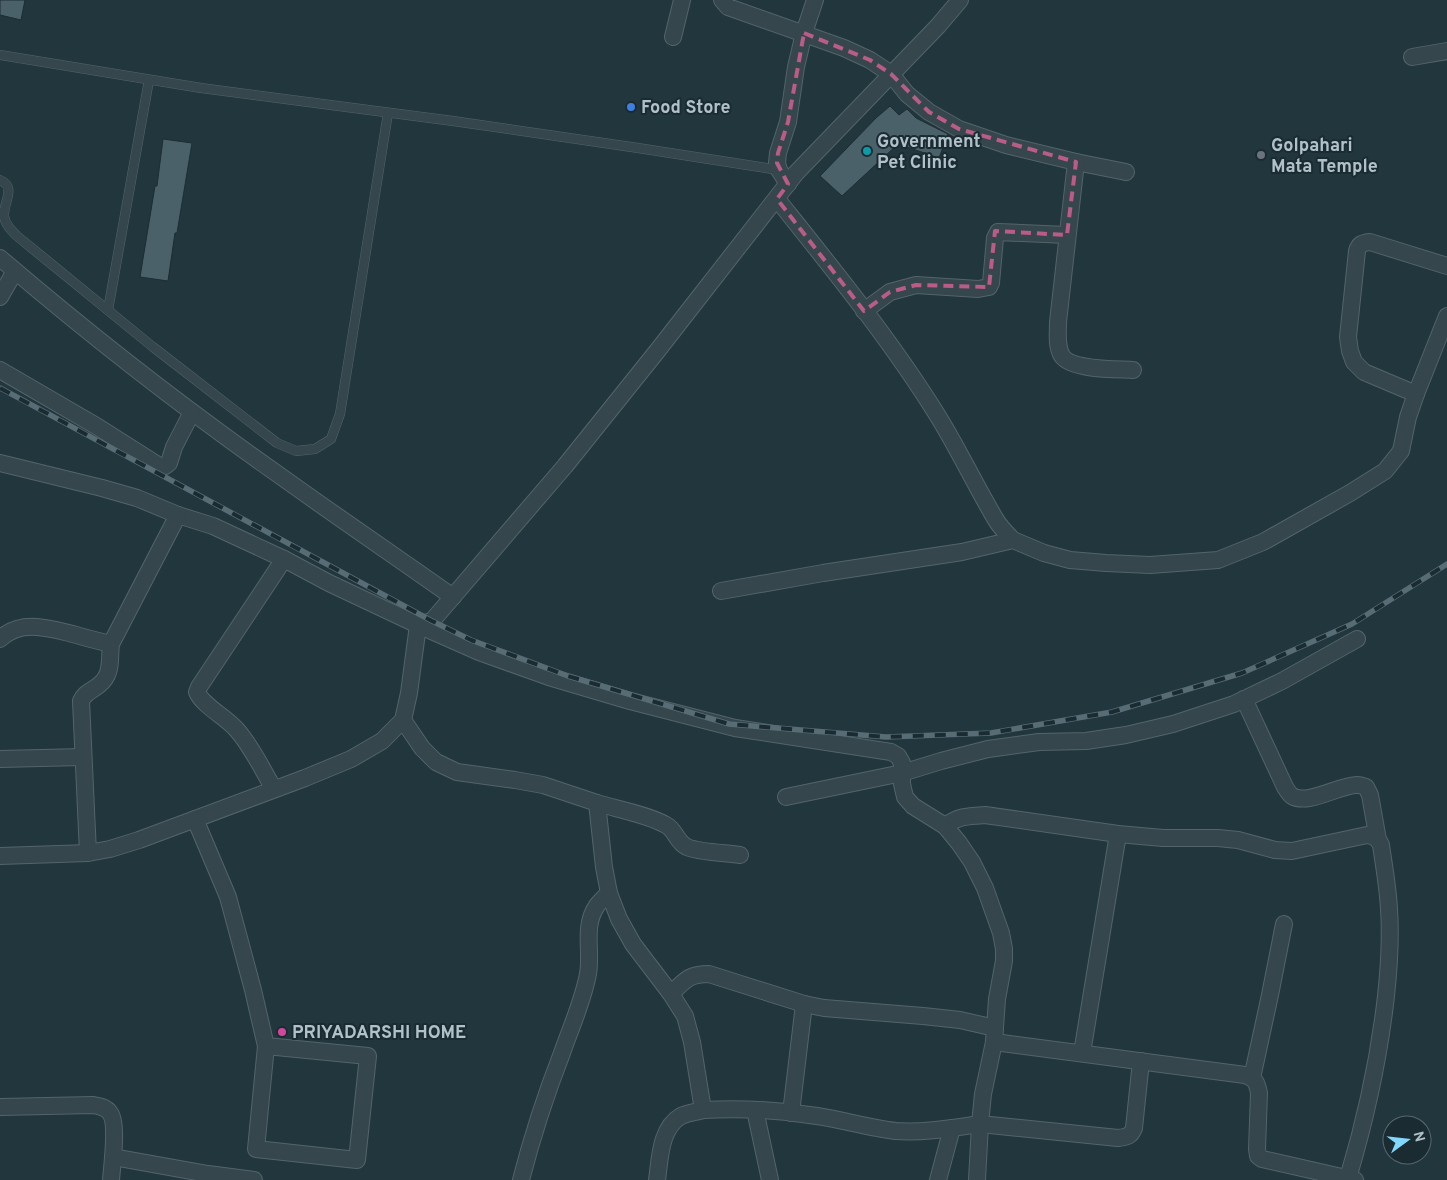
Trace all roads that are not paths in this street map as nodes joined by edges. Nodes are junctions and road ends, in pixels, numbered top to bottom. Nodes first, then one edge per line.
1 (682, 0) edge
2 (722, 0) edge
3 (815, 0) edge
4 (960, 0) edge
5 (804, 33) junction
6 (672, 37) dead end
7 (1447, 52) edge
8 (0, 55) edge
9 (1412, 57) dead end
10 (891, 74) junction
11 (149, 80) junction
12 (388, 113) junction
13 (1076, 162) junction
14 (1126, 172) dead end
15 (784, 177) junction
16 (0, 180) edge
17 (777, 198) junction
18 (1067, 235) junction
19 (0, 258) edge
20 (1447, 266) edge
21 (15, 271) junction
22 (0, 297) edge
23 (108, 310) junction
24 (864, 310) junction
25 (1447, 316) edge
26 (0, 370) edge
27 (1133, 370) dead end
28 (1416, 394) junction
29 (192, 412) junction
30 (0, 463) edge
31 (178, 515) junction
32 (1013, 540) junction
33 (284, 559) junction
34 (721, 590) dead end
35 (453, 597) junction
36 (418, 625) junction
37 (0, 639) edge
38 (1357, 639) dead end
39 (111, 644) junction
40 (1244, 699) junction
41 (402, 720) junction
42 (83, 756) junction
43 (0, 759) edge
44 (902, 773) junction
45 (274, 789) junction
46 (786, 797) dead end
47 (596, 803) junction
48 (195, 819) junction
49 (945, 826) junction
50 (1118, 834) junction
51 (1378, 840) junction
52 (88, 854) junction
53 (740, 855) dead end
54 (0, 856) edge
55 (610, 893) junction
56 (1284, 924) dead end
57 (671, 994) junction
58 (804, 1004) junction
59 (994, 1035) junction
60 (266, 1046) junction
61 (1082, 1053) junction
62 (1141, 1061) junction
63 (1252, 1078) junction
64 (0, 1107) edge
65 (704, 1110) junction
66 (755, 1110) junction
67 (791, 1112) junction
68 (980, 1124) junction
69 (952, 1128) junction
70 (113, 1157) junction
71 (1351, 1179) edge
72 (111, 1180) edge
73 (254, 1180) edge
74 (521, 1180) edge
75 (657, 1180) edge
76 (770, 1180) edge
77 (938, 1180) edge
78 (978, 1180) edge

1 - 6 street
2 - 5 street
3 - 5 street
4 - 10 street
5 - 10 street
5 - 15 street
7 - 9 street
8 - 11 lane
10 - 13 street
10 - 15 street
11 - 12 lane
11 - 23 lane
12 - 15 lane
12 - 23 lane
13 - 14 street
13 - 18 street
15 - 17 street
16 - 23 lane
17 - 24 street
17 - 35 street
18 - 24 street
18 - 27 street
19 - 21 street
20 - 28 street
21 - 22 street
21 - 29 street
24 - 32 street
25 - 28 street
26 - 29 street
28 - 32 street
29 - 35 street
30 - 31 street
31 - 33 street
31 - 39 street
32 - 34 street
33 - 36 street
33 - 45 street
35 - 36 street
36 - 41 street
36 - 44 street
37 - 39 street
38 - 40 street
39 - 42 street
40 - 44 street
40 - 51 street
41 - 45 street
41 - 47 street
42 - 43 street
42 - 52 street
44 - 46 street
44 - 49 street
45 - 48 street
47 - 53 street
47 - 55 street
48 - 52 street
48 - 60 street
49 - 50 street
49 - 59 street
50 - 51 street
50 - 61 street
51 - 71 street
52 - 54 street
55 - 57 street
55 - 74 street
56 - 63 street
57 - 58 street
57 - 65 street
58 - 59 street
58 - 67 street
59 - 61 street
59 - 68 street
60 - 60 street
61 - 62 street
62 - 63 street
62 - 68 street
63 - 71 street
64 - 70 street
65 - 66 street
65 - 75 street
66 - 67 street
66 - 76 street
67 - 69 street
68 - 69 street
68 - 78 street
69 - 77 street
70 - 72 street
70 - 73 street

